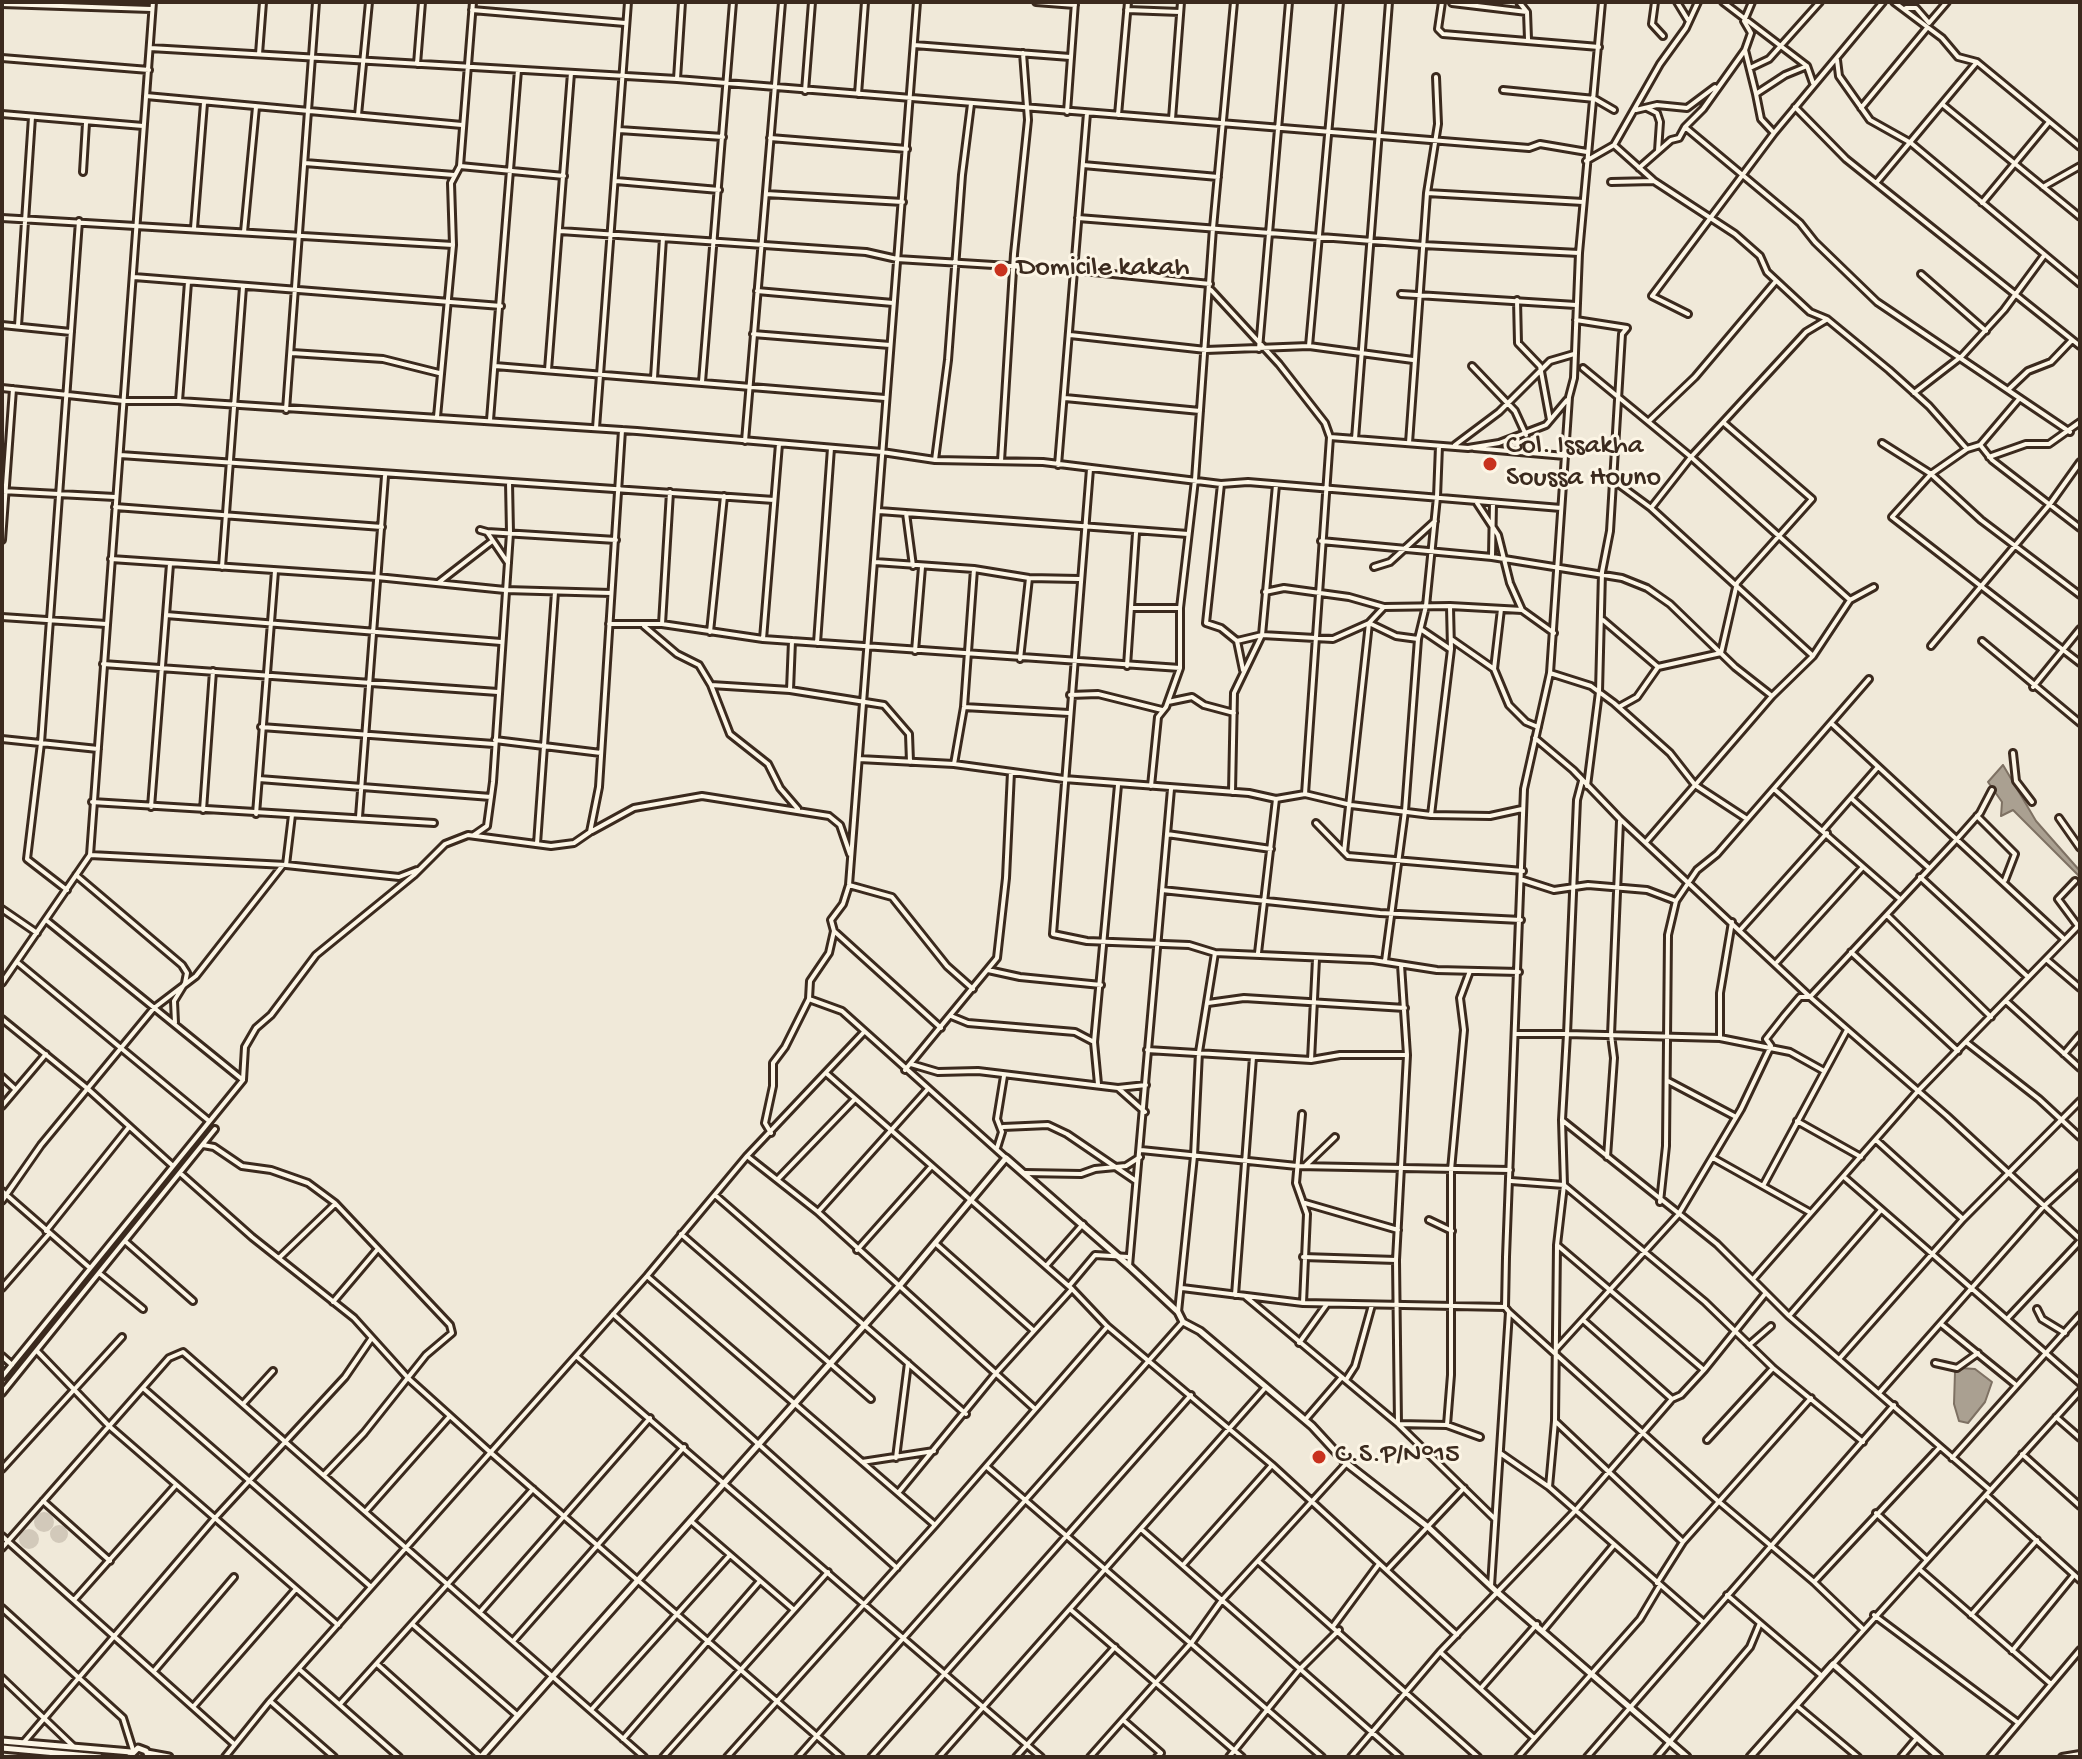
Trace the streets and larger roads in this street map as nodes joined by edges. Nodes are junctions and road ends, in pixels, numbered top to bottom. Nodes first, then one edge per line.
1 (90, 2) edge
2 (153, 2) edge
3 (263, 2) edge
4 (316, 2) edge
5 (369, 2) edge
6 (422, 2) edge
7 (473, 2) edge
8 (628, 2) edge
9 (682, 2) edge
10 (733, 2) edge
11 (782, 2) edge
12 (812, 2) edge
13 (865, 2) edge
14 (917, 2) edge
15 (1036, 2) edge
16 (1128, 2) edge
17 (1181, 2) edge
18 (1234, 2) edge
19 (1289, 2) edge
20 (1340, 2) edge
21 (1389, 2) edge
22 (1442, 2) edge
23 (1519, 2) edge
24 (1602, 2) edge
25 (1655, 2) edge
26 (1677, 2) edge
27 (1723, 2) edge
28 (1752, 2) edge
29 (1820, 2) edge
30 (1883, 2) edge
31 (1894, 2) edge
32 (1947, 2) edge
33 (1453, 3) edge
34 (1699, 3) edge
35 (2, 4) edge
36 (36, 4) edge
37 (1075, 4) edge
38 (1904, 8) junction
39 (90, 9) junction
40 (152, 9) junction
41 (472, 10) junction
42 (1127, 10) junction
43 (1180, 12) junction
44 (1441, 12) junction
45 (1527, 12) junction
46 (1689, 18) junction
47 (1744, 21) junction
48 (627, 23) junction
49 (1927, 28) junction
50 (1663, 36) dead end
51 (1528, 39) junction
52 (914, 45) junction
53 (1780, 45) junction
54 (1599, 47) junction
55 (150, 48) junction
56 (1745, 50) junction
57 (1023, 53) junction
58 (259, 54) junction
59 (311, 57) junction
60 (1070, 57) junction
61 (2, 58) edge
62 (1837, 58) junction
63 (364, 60) junction
64 (1977, 62) junction
65 (417, 64) junction
66 (1807, 66) junction
67 (467, 67) junction
68 (149, 70) junction
69 (518, 70) junction
70 (571, 73) junction
71 (1436, 77) dead end
72 (624, 78) junction
73 (677, 79) junction
74 (1723, 81) junction
75 (728, 84) junction
76 (1813, 85) junction
77 (773, 89) junction
78 (1503, 90) dead end
79 (805, 91) junction
80 (858, 94) junction
81 (1756, 94) junction
82 (146, 96) junction
83 (911, 98) junction
84 (1595, 99) junction
85 (204, 102) junction
86 (971, 104) junction
87 (1942, 104) junction
88 (257, 106) junction
89 (1795, 107) junction
90 (1025, 108) junction
91 (1646, 108) junction
92 (1861, 108) junction
93 (1614, 110) dead end
94 (1636, 110) junction
95 (308, 111) junction
96 (1067, 112) junction
97 (1087, 113) junction
98 (2, 114) edge
99 (358, 115) junction
100 (1118, 115) junction
101 (32, 117) junction
102 (1172, 119) junction
103 (86, 122) junction
104 (2049, 122) junction
105 (1222, 123) junction
106 (462, 125) junction
107 (144, 126) junction
108 (1685, 127) junction
109 (1277, 128) junction
110 (619, 130) junction
111 (1329, 131) junction
112 (1774, 133) junction
113 (1379, 135) junction
114 (723, 137) junction
115 (770, 138) junction
116 (1433, 140) junction
117 (1911, 143) junction
118 (1614, 145) junction
119 (2080, 147) edge
120 (907, 149) junction
121 (1658, 151) junction
122 (1587, 152) junction
123 (1586, 161) junction
124 (304, 163) junction
125 (2015, 164) junction
126 (1083, 165) junction
127 (460, 166) junction
128 (2080, 166) edge
129 (1639, 168) junction
130 (511, 169) junction
131 (83, 172) dead end
132 (1743, 174) junction
133 (454, 175) junction
134 (564, 176) junction
135 (1218, 177) junction
136 (616, 181) junction
137 (1654, 181) junction
138 (1611, 182) dead end
139 (1876, 183) junction
140 (2043, 187) junction
141 (719, 190) junction
142 (1427, 193) junction
143 (766, 194) junction
144 (903, 202) junction
145 (1583, 202) junction
146 (1982, 203) junction
147 (1708, 217) junction
148 (2080, 217) edge
149 (2, 218) edge
150 (1078, 218) junction
151 (26, 221) junction
152 (79, 221) junction
153 (137, 224) junction
154 (194, 228) junction
155 (1213, 228) junction
156 (560, 231) junction
157 (244, 232) junction
158 (1267, 232) junction
159 (611, 234) junction
160 (299, 235) junction
161 (1319, 235) junction
162 (663, 238) junction
163 (1371, 241) junction
164 (714, 242) junction
165 (453, 245) junction
166 (1423, 245) junction
167 (761, 246) junction
168 (1579, 253) junction
169 (2044, 256) junction
170 (897, 259) junction
171 (956, 261) junction
172 (1014, 267) junction
173 (1074, 270) junction
174 (1921, 274) dead end
175 (134, 277) junction
176 (1777, 280) junction
177 (188, 282) junction
178 (2080, 284) edge
179 (1210, 286) junction
180 (243, 287) junction
181 (295, 290) junction
182 (757, 291) junction
183 (2014, 293) junction
184 (1401, 294) dead end
185 (1419, 295) junction
186 (1517, 300) junction
187 (447, 302) junction
188 (893, 303) junction
189 (1576, 305) junction
190 (501, 306) junction
191 (1688, 314) dead end
192 (1827, 319) junction
193 (1576, 320) junction
194 (2, 325) edge
195 (18, 326) junction
196 (1986, 331) junction
197 (71, 332) junction
198 (752, 334) junction
199 (1070, 335) junction
200 (2072, 340) junction
201 (890, 345) junction
202 (1309, 346) junction
203 (2080, 346) edge
204 (1261, 348) junction
205 (1206, 350) junction
206 (292, 353) junction
207 (1363, 353) junction
208 (1574, 354) junction
209 (1962, 356) junction
210 (1413, 360) junction
211 (495, 366) junction
212 (1472, 366) dead end
213 (1583, 368) dead end
214 (548, 370) junction
215 (1541, 371) junction
216 (439, 373) junction
217 (600, 376) junction
218 (654, 378) junction
219 (702, 382) junction
220 (748, 385) junction
221 (2, 388) edge
222 (13, 389) junction
223 (2008, 390) junction
224 (1914, 393) junction
225 (67, 395) junction
226 (1617, 396) junction
227 (1569, 397) junction
228 (885, 398) junction
229 (1065, 398) junction
230 (2019, 399) junction
231 (124, 401) junction
232 (179, 401) junction
233 (1508, 402) junction
234 (234, 405) junction
235 (286, 410) junction
236 (1200, 411) junction
237 (437, 417) junction
238 (490, 420) junction
239 (1550, 420) junction
240 (1649, 421) junction
241 (2080, 422) edge
242 (1724, 423) junction
243 (596, 428) junction
244 (622, 430) junction
245 (2070, 432) junction
246 (1526, 435) junction
247 (1330, 437) junction
248 (1355, 439) junction
249 (745, 441) junction
250 (1409, 443) junction
251 (1882, 443) dead end
252 (779, 444) junction
253 (1980, 445) junction
254 (1439, 446) junction
255 (1453, 447) junction
256 (831, 448) junction
257 (1468, 448) junction
258 (1967, 449) junction
259 (882, 452) junction
260 (120, 455) junction
261 (1565, 456) junction
262 (1691, 457) junction
263 (1989, 457) junction
264 (935, 460) junction
265 (1001, 461) junction
266 (2080, 462) edge
267 (231, 463) junction
268 (1058, 465) junction
269 (1090, 469) junction
270 (1931, 474) junction
271 (385, 475) junction
272 (1195, 480) junction
273 (1613, 480) junction
274 (509, 482) junction
275 (1221, 484) junction
276 (1276, 485) junction
277 (619, 488) junction
278 (1325, 489) junction
279 (4, 491) edge
280 (670, 492) junction
281 (59, 494) junction
282 (724, 496) junction
283 (116, 497) junction
284 (1437, 497) junction
285 (774, 500) junction
286 (1476, 501) junction
287 (1493, 503) junction
288 (2050, 504) junction
289 (115, 507) junction
290 (1651, 508) junction
291 (1562, 509) junction
292 (879, 511) junction
293 (906, 513) junction
294 (227, 514) junction
295 (1435, 521) junction
296 (1492, 526) junction
297 (382, 527) junction
298 (1086, 528) junction
299 (2080, 528) edge
300 (480, 530) dead end
301 (487, 532) junction
302 (1136, 532) junction
303 (510, 533) junction
304 (1189, 534) junction
305 (1778, 536) junction
306 (2, 540) edge
307 (616, 540) junction
308 (1321, 541) junction
309 (491, 542) junction
310 (2016, 545) junction
311 (1402, 548) junction
312 (1431, 551) junction
313 (1492, 557) junction
314 (111, 559) junction
315 (1506, 559) junction
316 (875, 562) junction
317 (508, 563) junction
318 (170, 564) junction
319 (913, 566) junction
320 (222, 567) junction
321 (922, 567) junction
322 (1374, 567) dead end
323 (1559, 567) junction
324 (974, 569) junction
325 (275, 571) junction
326 (1602, 572) junction
327 (377, 577) junction
328 (1029, 578) junction
329 (1079, 579) junction
330 (1737, 583) junction
331 (436, 584) junction
332 (1874, 587) dead end
333 (1981, 587) junction
334 (505, 590) junction
335 (555, 592) junction
336 (1265, 592) junction
337 (611, 593) junction
338 (1319, 593) junction
339 (2080, 595) edge
340 (1850, 600) junction
341 (1426, 606) junction
342 (1450, 606) junction
343 (1384, 607) junction
344 (1131, 608) junction
345 (1180, 608) junction
346 (1501, 609) junction
347 (1522, 610) junction
348 (166, 615) junction
349 (2, 617) edge
350 (49, 619) junction
351 (1603, 620) junction
352 (1369, 623) junction
353 (106, 624) junction
354 (270, 624) junction
355 (609, 624) junction
356 (642, 624) junction
357 (662, 624) junction
358 (2080, 629) edge
359 (1422, 630) junction
360 (374, 631) junction
361 (710, 632) junction
362 (1554, 633) junction
363 (1262, 635) junction
364 (1315, 635) junction
365 (763, 639) junction
366 (1418, 639) junction
367 (1451, 639) junction
368 (792, 641) junction
369 (1237, 641) junction
370 (1982, 641) dead end
371 (501, 642) junction
372 (817, 643) junction
373 (1931, 646) dead end
374 (868, 647) junction
375 (1451, 649) junction
376 (2064, 650) junction
377 (915, 651) junction
378 (968, 653) junction
379 (1721, 653) junction
380 (1813, 656) junction
381 (1020, 659) junction
382 (1072, 661) junction
383 (2080, 663) edge
384 (103, 664) junction
385 (1127, 666) junction
386 (1658, 667) junction
387 (161, 668) junction
388 (1180, 668) junction
389 (1494, 669) junction
390 (213, 671) junction
391 (1243, 673) junction
392 (1550, 673) junction
393 (266, 675) junction
394 (1869, 679) dead end
395 (370, 684) junction
396 (711, 685) junction
397 (2033, 687) junction
398 (790, 690) junction
399 (498, 692) junction
400 (1599, 692) junction
401 (1070, 695) junction
402 (1772, 696) junction
403 (864, 700) junction
404 (1168, 702) junction
405 (964, 707) junction
406 (1619, 707) junction
407 (1162, 710) junction
408 (1069, 713) junction
409 (1234, 713) junction
410 (1831, 723) junction
411 (2080, 723) edge
412 (261, 727) junction
413 (1538, 727) junction
414 (365, 734) junction
415 (1535, 738) junction
416 (2, 739) edge
417 (495, 742) junction
418 (41, 743) junction
419 (545, 748) junction
420 (98, 749) junction
421 (601, 753) junction
422 (2013, 753) dead end
423 (859, 759) junction
424 (910, 762) junction
425 (954, 764) junction
426 (1878, 767) junction
427 (1011, 772) junction
428 (259, 779) junction
429 (1064, 779) junction
430 (1582, 781) junction
431 (1118, 785) junction
432 (1695, 785) junction
433 (362, 786) junction
434 (1151, 786) junction
435 (1587, 786) junction
436 (1171, 789) junction
437 (1774, 789) junction
438 (1992, 790) dead end
439 (1232, 792) junction
440 (1305, 794) junction
441 (491, 797) junction
442 (1276, 799) junction
443 (1852, 799) junction
444 (92, 802) junction
445 (2032, 802) dead end
446 (1351, 805) junction
447 (151, 807) junction
448 (1522, 809) junction
449 (203, 810) junction
450 (799, 811) junction
451 (1405, 811) junction
452 (256, 814) junction
453 (292, 815) junction
454 (1431, 815) junction
455 (1977, 816) junction
456 (359, 817) junction
457 (2059, 818) dead end
458 (1620, 819) junction
459 (1747, 819) junction
460 (434, 823) dead end
461 (1316, 823) dead end
462 (590, 832) junction
463 (1825, 832) junction
464 (1167, 834) junction
465 (473, 836) junction
466 (1957, 839) junction
467 (1646, 842) junction
468 (537, 844) junction
469 (2080, 848) edge
470 (1271, 849) junction
471 (1344, 852) junction
472 (90, 855) junction
473 (1397, 859) junction
474 (851, 862) junction
475 (285, 865) junction
476 (1863, 867) junction
477 (1928, 867) junction
478 (418, 869) junction
479 (1523, 871) junction
480 (76, 875) junction
481 (1920, 877) junction
482 (1523, 880) junction
483 (2005, 880) dead end
484 (2075, 881) dead end
485 (1689, 883) junction
486 (849, 885) junction
487 (1573, 886) junction
488 (1618, 887) junction
489 (67, 890) junction
490 (1162, 890) junction
491 (1900, 899) junction
492 (1676, 901) junction
493 (1265, 902) junction
494 (2, 909) edge
495 (1391, 913) junction
496 (1886, 915) junction
497 (46, 920) junction
498 (1521, 920) junction
499 (1732, 921) junction
500 (2079, 925) edge
501 (1741, 929) junction
502 (834, 931) junction
503 (37, 933) junction
504 (2063, 938) junction
505 (1105, 940) junction
506 (1158, 943) junction
507 (1851, 952) junction
508 (1215, 953) junction
509 (1258, 953) junction
510 (1316, 959) junction
511 (2046, 959) junction
512 (1385, 961) junction
513 (17, 962) junction
514 (1777, 962) junction
515 (1401, 965) junction
516 (988, 970) junction
517 (1470, 971) junction
518 (1519, 972) junction
519 (4, 974) edge
520 (2028, 977) junction
521 (2, 983) edge
522 (185, 983) junction
523 (1101, 985) junction
524 (2080, 988) edge
525 (973, 989) junction
526 (1810, 997) junction
527 (809, 999) junction
528 (2006, 1001) junction
529 (1316, 1002) junction
530 (1207, 1003) junction
531 (154, 1008) junction
532 (1405, 1008) junction
533 (951, 1016) junction
534 (1991, 1017) junction
535 (2, 1019) edge
536 (175, 1023) junction
537 (941, 1028) junction
538 (1847, 1030) junction
539 (864, 1032) junction
540 (1517, 1034) junction
541 (1567, 1034) junction
542 (1611, 1035) junction
543 (2080, 1035) edge
544 (1667, 1037) junction
545 (1720, 1038) junction
546 (1094, 1042) junction
547 (1966, 1042) junction
548 (1771, 1046) junction
549 (121, 1048) junction
550 (1147, 1050) junction
551 (1958, 1051) junction
552 (1199, 1052) junction
553 (46, 1054) junction
554 (2064, 1054) junction
555 (1407, 1055) junction
556 (1253, 1057) junction
557 (1311, 1060) junction
558 (911, 1064) junction
559 (2080, 1068) edge
560 (905, 1070) junction
561 (1824, 1071) junction
562 (826, 1073) junction
563 (1004, 1076) junction
564 (2, 1077) edge
565 (243, 1080) junction
566 (1667, 1081) junction
567 (1098, 1084) junction
568 (1146, 1085) junction
569 (1118, 1088) junction
570 (16, 1089) junction
571 (88, 1089) junction
572 (927, 1090) junction
573 (1918, 1091) junction
574 (854, 1099) junction
575 (2080, 1101) edge
576 (2, 1106) edge
577 (1145, 1112) junction
578 (1302, 1114) dead end
579 (1736, 1117) junction
580 (1562, 1120) junction
581 (1797, 1121) junction
582 (2063, 1121) junction
583 (210, 1122) junction
584 (129, 1127) junction
585 (1003, 1127) junction
586 (215, 1129) dead end
587 (889, 1131) junction
588 (771, 1133) junction
589 (1335, 1137) dead end
590 (2080, 1137) edge
591 (1876, 1140) junction
592 (203, 1145) junction
593 (997, 1148) junction
594 (1140, 1154) junction
595 (747, 1156) junction
596 (1194, 1156) junction
597 (1607, 1157) junction
598 (1861, 1157) junction
599 (1006, 1158) junction
600 (1713, 1158) junction
601 (1246, 1160) junction
602 (1306, 1165) junction
603 (173, 1166) junction
604 (1297, 1166) junction
605 (930, 1167) junction
606 (1116, 1167) junction
607 (1399, 1168) junction
608 (1451, 1170) junction
609 (1510, 1170) junction
610 (180, 1173) junction
611 (1023, 1173) junction
612 (2080, 1173) edge
613 (2006, 1174) junction
614 (1844, 1177) junction
615 (778, 1179) junction
616 (1136, 1181) junction
617 (1511, 1181) junction
618 (1764, 1184) junction
619 (1564, 1185) junction
620 (4, 1193) edge
621 (715, 1195) junction
622 (2, 1201) edge
623 (970, 1202) junction
624 (1660, 1202) junction
625 (335, 1203) junction
626 (1304, 1203) junction
627 (2044, 1206) junction
628 (1881, 1210) junction
629 (818, 1212) junction
630 (1811, 1213) junction
631 (1678, 1215) junction
632 (1963, 1219) junction
633 (1429, 1220) dead end
634 (1083, 1224) junction
635 (1398, 1230) junction
636 (1452, 1231) junction
637 (47, 1233) junction
638 (681, 1234) junction
639 (2080, 1240) edge
640 (125, 1241) junction
641 (935, 1243) junction
642 (1557, 1245) junction
643 (377, 1250) junction
644 (857, 1250) junction
645 (1645, 1252) junction
646 (1932, 1255) junction
647 (1117, 1256) junction
648 (1129, 1257) junction
649 (1303, 1257) junction
650 (279, 1258) junction
651 (1396, 1260) junction
652 (1046, 1266) junction
653 (1129, 1266) junction
654 (90, 1268) junction
655 (99, 1273) junction
656 (647, 1276) junction
657 (1754, 1278) junction
658 (900, 1285) junction
659 (1070, 1287) junction
660 (2, 1288) edge
661 (1182, 1288) junction
662 (1972, 1288) junction
663 (1609, 1292) junction
664 (1765, 1294) junction
665 (1235, 1295) junction
666 (1246, 1297) junction
667 (193, 1301) dead end
668 (333, 1302) junction
669 (1303, 1303) junction
670 (1327, 1304) junction
671 (1372, 1305) junction
672 (1398, 1305) junction
673 (1451, 1305) junction
674 (143, 1309) dead end
675 (2037, 1309) dead end
676 (1507, 1310) junction
677 (1178, 1312) junction
678 (612, 1314) junction
679 (2080, 1315) edge
680 (1789, 1316) junction
681 (2007, 1319) junction
682 (1583, 1320) junction
683 (1183, 1322) junction
684 (863, 1324) junction
685 (1941, 1324) junction
686 (1107, 1326) junction
687 (1771, 1326) dead end
688 (1033, 1330) junction
689 (1735, 1330) junction
690 (2065, 1333) junction
691 (122, 1337) dead end
692 (371, 1339) junction
693 (1299, 1343) junction
694 (1749, 1345) junction
695 (37, 1351) junction
696 (1556, 1351) junction
697 (1978, 1353) junction
698 (2047, 1354) junction
699 (2, 1356) edge
700 (576, 1356) junction
701 (1840, 1358) junction
702 (1149, 1362) junction
703 (828, 1363) junction
704 (908, 1363) junction
705 (1935, 1363) dead end
706 (12, 1365) junction
707 (1773, 1368) junction
708 (1704, 1370) junction
709 (273, 1371) dead end
710 (997, 1372) junction
711 (2, 1377) edge
712 (409, 1379) junction
713 (1344, 1379) junction
714 (2080, 1383) edge
715 (2015, 1384) junction
716 (75, 1387) junction
717 (1266, 1387) junction
718 (143, 1388) junction
719 (2080, 1391) edge
720 (1880, 1392) junction
721 (2, 1393) edge
722 (1191, 1395) junction
723 (1811, 1398) junction
724 (871, 1399) dead end
725 (1672, 1399) junction
726 (243, 1404) junction
727 (794, 1404) junction
728 (1894, 1405) junction
729 (1034, 1408) junction
730 (966, 1414) junction
731 (450, 1416) junction
732 (2056, 1417) junction
733 (651, 1418) junction
734 (1305, 1420) junction
735 (1555, 1421) junction
736 (1398, 1424) junction
737 (1447, 1425) junction
738 (109, 1426) junction
739 (1229, 1428) junction
740 (1642, 1432) junction
741 (1480, 1437) dead end
742 (2080, 1438) edge
743 (1707, 1440) dead end
744 (760, 1442) junction
745 (1863, 1442) junction
746 (285, 1443) junction
747 (684, 1447) junction
748 (1940, 1447) junction
749 (934, 1451) junction
750 (490, 1452) junction
751 (1499, 1453) junction
752 (2022, 1454) junction
753 (896, 1458) junction
754 (1952, 1458) junction
755 (862, 1462) junction
756 (1346, 1463) junction
757 (1272, 1465) junction
758 (987, 1467) junction
759 (2, 1469) edge
760 (1608, 1473) junction
761 (324, 1475) junction
762 (252, 1481) junction
763 (726, 1482) junction
764 (177, 1485) junction
765 (1549, 1487) junction
766 (534, 1488) junction
767 (1464, 1488) junction
768 (1988, 1492) junction
769 (898, 1493) junction
770 (1026, 1499) junction
771 (43, 1501) junction
772 (1718, 1501) junction
773 (1313, 1503) junction
774 (2080, 1506) edge
775 (366, 1511) junction
776 (1574, 1512) junction
777 (1876, 1513) junction
778 (566, 1515) junction
779 (215, 1518) junction
780 (1495, 1519) junction
781 (692, 1522) junction
782 (935, 1525) junction
783 (1428, 1527) junction
784 (1141, 1529) junction
785 (1069, 1535) junction
786 (2, 1536) edge
787 (2037, 1540) junction
788 (8, 1541) junction
789 (1683, 1542) junction
790 (597, 1543) junction
791 (1614, 1545) junction
792 (1771, 1545) junction
793 (407, 1546) junction
794 (2, 1548) edge
795 (730, 1555) junction
796 (1927, 1560) junction
797 (110, 1561) junction
798 (1259, 1562) junction
799 (1379, 1564) junction
800 (1183, 1565) junction
801 (897, 1568) junction
802 (1106, 1568) junction
803 (1919, 1569) junction
804 (1387, 1570) junction
805 (828, 1572) junction
806 (2074, 1575) junction
807 (234, 1577) dead end
808 (637, 1578) junction
809 (2080, 1580) edge
810 (760, 1581) junction
811 (1814, 1582) junction
812 (449, 1583) junction
813 (1658, 1585) junction
814 (1491, 1586) junction
815 (371, 1587) junction
816 (296, 1589) junction
817 (1498, 1593) junction
818 (1727, 1595) junction
819 (74, 1600) junction
820 (1222, 1600) junction
821 (862, 1606) junction
822 (2, 1608) edge
823 (793, 1609) junction
824 (1071, 1610) junction
825 (480, 1612) junction
826 (677, 1612) junction
827 (1874, 1615) junction
828 (1971, 1615) junction
829 (1537, 1623) junction
830 (1704, 1623) junction
831 (1760, 1623) junction
832 (412, 1624) junction
833 (338, 1625) junction
834 (1334, 1625) junction
835 (1544, 1629) junction
836 (1863, 1629) junction
837 (1339, 1630) junction
838 (114, 1635) junction
839 (1457, 1635) junction
840 (709, 1639) junction
841 (901, 1639) junction
842 (514, 1640) junction
843 (1192, 1642) junction
844 (1115, 1647) junction
845 (2012, 1651) junction
846 (2080, 1651) edge
847 (1440, 1652) junction
848 (377, 1664) junction
849 (1833, 1664) junction
850 (741, 1667) junction
851 (1301, 1668) junction
852 (299, 1669) junction
853 (154, 1671) junction
854 (946, 1672) junction
855 (1591, 1674) junction
856 (551, 1675) junction
857 (79, 1676) junction
858 (1822, 1676) junction
859 (2, 1678) edge
860 (1157, 1681) junction
861 (2051, 1684) junction
862 (1481, 1688) junction
863 (1406, 1692) junction
864 (270, 1701) junction
865 (775, 1703) junction
866 (340, 1704) junction
867 (1797, 1706) junction
868 (193, 1707) junction
869 (985, 1707) junction
870 (1630, 1708) junction
871 (591, 1710) junction
872 (1269, 1711) junction
873 (517, 1715) junction
874 (44, 1717) junction
875 (1123, 1720) junction
876 (2017, 1722) junction
877 (1372, 1732) junction
878 (815, 1738) junction
879 (1534, 1738) junction
880 (1917, 1738) junction
881 (623, 1739) junction
882 (2, 1741) edge
883 (24, 1742) junction
884 (1670, 1742) junction
885 (233, 1743) junction
886 (1027, 1745) junction
887 (73, 1746) junction
888 (2, 1748) edge
889 (1235, 1750) junction
890 (133, 1752) edge
891 (2080, 1754) edge
892 (148, 1755) edge
893 (1161, 1756) edge
894 (1753, 1756) edge
895 (100, 1757) edge
896 (169, 1757) edge
897 (225, 1757) edge
898 (334, 1757) edge
899 (399, 1757) edge
900 (481, 1757) edge
901 (644, 1757) edge
902 (663, 1757) edge
903 (727, 1757) edge
904 (798, 1757) edge
905 (841, 1757) edge
906 (871, 1757) edge
907 (939, 1757) edge
908 (1016, 1757) edge
909 (1041, 1757) edge
910 (1090, 1757) edge
911 (1229, 1757) edge
912 (1242, 1757) edge
913 (1322, 1757) edge
914 (1351, 1757) edge
915 (1400, 1757) edge
916 (1478, 1757) edge
917 (1518, 1757) edge
918 (1587, 1757) edge
919 (1657, 1757) edge
920 (1687, 1757) edge
921 (1858, 1757) edge
922 (1901, 1757) edge
923 (1939, 1757) edge
924 (1990, 1757) edge
925 (2062, 1757) edge

1 - 39 street
2 - 40 street
3 - 58 street
4 - 59 street
5 - 63 street
6 - 65 street
7 - 41 street
8 - 48 street
9 - 73 street
10 - 75 street
11 - 77 street
12 - 79 street
13 - 80 street
14 - 52 street
15 - 37 street
16 - 42 street
17 - 43 street
18 - 105 street
19 - 109 street
20 - 111 street
21 - 113 street
22 - 44 street
23 - 45 street
24 - 54 street
25 - 50 street
26 - 46 street
27 - 47 street
28 - 47 street
29 - 53 street
30 - 62 street
31 - 38 street
32 - 38 street
33 - 44 street
33 - 45 street
34 - 46 street
35 - 36 street
36 - 39 street
37 - 60 street
38 - 49 street
39 - 40 street
40 - 55 street
41 - 48 street
41 - 67 street
42 - 43 street
42 - 100 street
43 - 102 street
44 - 51 street
45 - 51 street
46 - 94 street
47 - 53 street
47 - 56 street
48 - 72 street
49 - 64 street
49 - 92 street
51 - 54 street
52 - 57 street
52 - 83 street
53 - 56 street
53 - 66 street
54 - 84 street
55 - 58 street
55 - 68 street
56 - 74 street
56 - 81 street
57 - 60 street
57 - 90 street
58 - 59 street
59 - 63 street
59 - 95 street
60 - 96 street
61 - 68 street
62 - 76 street
62 - 92 street
63 - 65 street
63 - 99 street
64 - 87 street
64 - 104 street
65 - 67 street
66 - 76 street
66 - 81 street
67 - 69 street
67 - 106 street
68 - 82 street
69 - 70 street
69 - 130 street
70 - 72 street
70 - 134 street
71 - 116 street
72 - 73 street
72 - 110 street
73 - 75 street
74 - 91 street
74 - 108 street
75 - 77 street
75 - 114 street
76 - 89 street
77 - 79 street
77 - 115 street
78 - 84 street
79 - 80 street
80 - 83 street
81 - 112 street
82 - 85 street
82 - 107 street
83 - 86 street
83 - 120 street
84 - 93 street
84 - 122 street
85 - 88 street
85 - 154 street
86 - 90 street
86 - 171 street
87 - 117 street
87 - 125 street
88 - 95 street
88 - 157 street
89 - 112 street
89 - 139 street
90 - 96 street
90 - 172 street
91 - 94 street
91 - 121 street
92 - 117 street
94 - 118 street
95 - 99 street
95 - 124 street
96 - 97 street
97 - 100 street
97 - 126 street
98 - 101 street
99 - 106 street
100 - 102 street
101 - 103 street
101 - 151 street
102 - 105 street
103 - 107 street
103 - 131 street
104 - 119 street
104 - 125 street
105 - 109 street
105 - 135 street
106 - 127 street
107 - 153 street
108 - 121 street
108 - 132 street
109 - 111 street
109 - 158 street
110 - 114 street
110 - 136 street
111 - 113 street
111 - 161 street
112 - 132 street
113 - 116 street
113 - 163 street
114 - 141 street
115 - 120 street
115 - 143 street
116 - 122 street
116 - 142 street
117 - 139 street
117 - 146 street
118 - 123 street
118 - 129 street
120 - 144 street
121 - 129 street
122 - 123 street
123 - 145 street
124 - 133 street
124 - 160 street
125 - 140 street
125 - 146 street
126 - 135 street
126 - 150 street
127 - 130 street
127 - 133 street
128 - 140 street
129 - 137 street
130 - 134 street
130 - 190 street
132 - 147 street
132 - 209 street
133 - 165 street
134 - 156 street
135 - 155 street
136 - 141 street
136 - 159 street
137 - 138 street
137 - 147 street
139 - 183 street
140 - 148 street
141 - 164 street
142 - 145 street
142 - 166 street
143 - 144 street
143 - 167 street
144 - 170 street
145 - 168 street
146 - 169 street
147 - 176 street
147 - 191 street
149 - 151 street
150 - 155 street
150 - 173 street
151 - 152 street
151 - 195 street
152 - 153 street
152 - 197 street
153 - 154 street
153 - 175 street
154 - 157 street
155 - 158 street
155 - 179 street
156 - 159 street
156 - 214 street
157 - 160 street
158 - 161 street
158 - 204 street
159 - 162 street
159 - 217 street
160 - 165 street
160 - 181 street
161 - 163 street
161 - 202 street
162 - 164 street
162 - 218 street
163 - 166 street
163 - 207 street
164 - 167 street
164 - 219 street
165 - 187 street
166 - 168 street
166 - 185 street
167 - 170 street
167 - 182 street
168 - 189 street
169 - 178 street
169 - 183 street
170 - 171 street
170 - 188 street
171 - 172 street
171 - 264 street
172 - 173 street
172 - 265 street
173 - 179 street
173 - 199 street
174 - 196 street
175 - 177 street
175 - 231 street
176 - 192 street
176 - 240 street
177 - 180 street
177 - 232 street
179 - 204 street
179 - 205 street
180 - 181 street
180 - 234 street
181 - 187 street
181 - 206 street
182 - 188 street
182 - 198 street
183 - 196 street
183 - 200 street
184 - 185 street
185 - 186 street
185 - 210 street
186 - 189 street
186 - 215 street
187 - 190 street
187 - 216 street
188 - 201 street
189 - 193 street
190 - 211 street
192 - 224 street
192 - 242 street
193 - 208 street
193 - 226 street
194 - 195 street
195 - 197 street
196 - 209 street
197 - 225 street
198 - 201 street
198 - 220 street
199 - 205 street
199 - 229 street
200 - 203 street
200 - 223 street
201 - 228 street
202 - 204 street
202 - 207 street
204 - 205 street
204 - 247 street
205 - 236 street
206 - 216 street
206 - 235 street
207 - 210 street
207 - 248 street
208 - 215 street
208 - 227 street
209 - 223 street
209 - 224 street
210 - 250 street
211 - 214 street
211 - 238 street
212 - 233 street
213 - 226 street
214 - 217 street
215 - 233 street
215 - 239 street
216 - 237 street
217 - 218 street
217 - 243 street
218 - 219 street
219 - 220 street
220 - 228 street
220 - 249 street
221 - 222 street
222 - 225 street
222 - 279 street
223 - 230 street
224 - 258 street
225 - 231 street
225 - 281 street
226 - 240 street
226 - 273 street
227 - 239 street
227 - 261 street
228 - 259 street
229 - 236 street
229 - 268 street
230 - 245 street
230 - 253 street
231 - 232 street
231 - 260 street
232 - 234 street
233 - 246 street
233 - 255 street
234 - 235 street
234 - 267 street
235 - 237 street
236 - 272 street
237 - 238 street
238 - 243 street
239 - 246 street
240 - 262 street
241 - 245 street
242 - 262 street
242 - 305 street
243 - 244 street
244 - 249 street
244 - 277 street
245 - 263 street
246 - 257 street
247 - 248 street
247 - 278 street
248 - 250 street
249 - 252 street
250 - 254 street
251 - 270 street
252 - 256 street
252 - 285 street
253 - 258 street
253 - 263 street
254 - 255 street
254 - 284 street
255 - 257 street
256 - 259 street
256 - 372 street
257 - 261 street
258 - 270 street
259 - 264 street
259 - 292 street
260 - 267 street
260 - 283 street
261 - 291 street
262 - 290 street
262 - 305 street
263 - 288 street
264 - 265 street
265 - 268 street
266 - 288 street
267 - 271 street
267 - 294 street
268 - 269 street
269 - 272 street
269 - 298 street
270 - 310 street
270 - 333 street
271 - 274 street
271 - 297 street
272 - 275 street
272 - 304 street
273 - 290 street
273 - 326 street
274 - 277 street
274 - 303 street
275 - 276 street
275 - 369 street
276 - 278 street
276 - 336 street
277 - 280 street
277 - 307 street
278 - 284 street
278 - 308 street
279 - 281 street
279 - 306 street
280 - 282 street
280 - 357 street
281 - 283 street
281 - 350 street
282 - 285 street
282 - 361 street
283 - 289 street
284 - 286 street
284 - 295 street
285 - 365 street
286 - 287 street
286 - 296 street
287 - 291 street
287 - 296 street
288 - 299 street
288 - 310 street
289 - 294 street
289 - 314 street
290 - 330 street
291 - 323 street
292 - 293 street
292 - 316 street
293 - 298 street
293 - 319 street
294 - 297 street
294 - 320 street
295 - 311 street
295 - 312 street
296 - 313 street
296 - 315 street
297 - 327 street
298 - 302 street
298 - 329 street
300 - 301 street
301 - 303 street
301 - 309 street
302 - 304 street
302 - 344 street
303 - 307 street
303 - 317 street
304 - 345 street
305 - 330 street
305 - 340 street
307 - 337 street
308 - 311 street
308 - 338 street
309 - 317 street
309 - 331 street
310 - 333 street
310 - 339 street
311 - 312 street
311 - 322 street
312 - 313 street
312 - 341 street
313 - 315 street
314 - 318 street
314 - 353 street
315 - 323 street
315 - 347 street
316 - 319 street
316 - 374 street
317 - 334 street
318 - 320 street
318 - 348 street
319 - 321 street
320 - 325 street
321 - 324 street
321 - 377 street
323 - 326 street
323 - 362 street
324 - 328 street
324 - 378 street
325 - 327 street
325 - 354 street
326 - 351 street
326 - 379 street
327 - 331 street
327 - 360 street
328 - 329 street
328 - 381 street
329 - 382 street
330 - 379 street
330 - 380 street
331 - 334 street
332 - 340 street
333 - 373 street
333 - 376 street
334 - 335 street
334 - 371 street
335 - 337 street
335 - 419 street
336 - 338 street
336 - 363 street
337 - 355 street
338 - 343 street
338 - 364 street
340 - 380 street
341 - 342 street
341 - 343 street
341 - 359 street
342 - 346 street
342 - 367 street
343 - 352 street
344 - 345 street
344 - 385 street
345 - 388 street
346 - 347 street
346 - 389 street
347 - 362 street
348 - 354 street
348 - 387 street
349 - 350 street
350 - 353 street
350 - 418 street
351 - 386 street
351 - 400 street
352 - 364 street
352 - 366 street
352 - 446 street
353 - 384 street
354 - 360 street
354 - 393 street
355 - 356 street
355 - 421 street
356 - 357 street
356 - 396 street
357 - 361 street
358 - 376 street
359 - 366 street
359 - 375 street
360 - 371 street
360 - 395 street
361 - 365 street
362 - 392 street
363 - 364 street
363 - 369 street
363 - 391 street
364 - 440 street
365 - 368 street
366 - 451 street
367 - 375 street
367 - 389 street
368 - 372 street
368 - 398 street
369 - 391 street
370 - 397 street
371 - 399 street
372 - 374 street
374 - 377 street
374 - 403 street
375 - 454 street
376 - 383 street
376 - 397 street
377 - 378 street
378 - 381 street
378 - 405 street
379 - 386 street
379 - 402 street
380 - 402 street
381 - 382 street
382 - 385 street
382 - 401 street
384 - 387 street
384 - 420 street
385 - 388 street
386 - 406 street
387 - 390 street
387 - 447 street
388 - 404 street
389 - 413 street
390 - 393 street
390 - 449 street
391 - 409 street
392 - 400 street
392 - 413 street
393 - 395 street
393 - 412 street
394 - 410 street
395 - 399 street
395 - 414 street
396 - 398 street
396 - 450 street
397 - 411 street
398 - 403 street
399 - 417 street
400 - 406 street
400 - 435 street
401 - 407 street
401 - 408 street
402 - 432 street
403 - 423 street
403 - 424 street
404 - 407 street
404 - 409 street
405 - 408 street
405 - 425 street
406 - 432 street
407 - 434 street
408 - 429 street
409 - 439 street
410 - 426 street
410 - 437 street
412 - 414 street
412 - 428 street
413 - 415 street
414 - 417 street
414 - 433 street
415 - 430 street
415 - 448 street
416 - 418 street
417 - 419 street
417 - 441 street
418 - 420 street
418 - 489 street
419 - 421 street
419 - 468 street
420 - 444 street
421 - 462 street
422 - 445 street
423 - 424 street
423 - 474 street
424 - 425 street
425 - 427 street
426 - 443 street
426 - 466 street
427 - 429 street
427 - 516 street
428 - 433 street
428 - 452 street
429 - 431 street
429 - 505 street
430 - 435 street
430 - 487 street
431 - 434 street
431 - 505 street
432 - 459 street
432 - 467 street
433 - 441 street
433 - 456 street
434 - 436 street
435 - 458 street
436 - 439 street
436 - 464 street
437 - 459 street
437 - 463 street
438 - 455 street
439 - 442 street
440 - 442 street
440 - 446 street
441 - 465 street
442 - 470 street
443 - 463 street
443 - 477 street
444 - 447 street
444 - 472 street
446 - 451 street
446 - 471 street
447 - 449 street
448 - 454 street
448 - 479 street
449 - 452 street
450 - 462 street
450 - 474 street
451 - 454 street
451 - 473 street
452 - 453 street
453 - 456 street
453 - 475 street
455 - 466 street
455 - 483 street
456 - 460 street
457 - 469 street
458 - 467 street
458 - 488 street
459 - 485 street
461 - 471 street
462 - 468 street
463 - 476 street
463 - 501 street
464 - 470 street
464 - 490 street
465 - 468 street
465 - 478 street
466 - 477 street
466 - 504 street
467 - 485 street
470 - 493 street
471 - 473 street
472 - 475 street
472 - 480 street
473 - 479 street
473 - 495 street
474 - 486 street
475 - 478 street
475 - 522 street
476 - 491 street
476 - 514 street
477 - 481 street
478 - 565 street
479 - 482 street
480 - 489 street
480 - 522 street
481 - 491 street
481 - 520 street
482 - 487 street
482 - 498 street
484 - 500 street
485 - 492 street
485 - 499 street
486 - 502 street
486 - 525 street
487 - 488 street
487 - 541 street
488 - 492 street
488 - 542 street
489 - 497 street
490 - 493 street
490 - 506 street
491 - 496 street
492 - 544 street
493 - 495 street
493 - 509 street
494 - 503 street
495 - 498 street
495 - 512 street
496 - 507 street
496 - 534 street
497 - 503 street
497 - 531 street
498 - 518 street
499 - 501 street
499 - 545 street
500 - 504 street
501 - 514 street
502 - 527 street
502 - 537 street
503 - 513 street
504 - 511 street
505 - 506 street
505 - 523 street
506 - 508 street
506 - 550 street
507 - 526 street
507 - 551 street
508 - 509 street
508 - 530 street
509 - 510 street
510 - 512 street
510 - 529 street
511 - 520 street
511 - 524 street
512 - 515 street
513 - 519 street
513 - 549 street
514 - 526 street
515 - 517 street
515 - 532 street
516 - 523 street
516 - 525 street
517 - 518 street
517 - 608 street
518 - 540 street
519 - 521 street
520 - 528 street
522 - 531 street
522 - 536 street
523 - 546 street
525 - 533 street
526 - 538 street
526 - 548 street
527 - 539 street
527 - 588 street
528 - 534 street
528 - 554 street
529 - 530 street
529 - 532 street
529 - 557 street
530 - 552 street
531 - 536 street
531 - 549 street
532 - 555 street
533 - 537 street
533 - 546 street
534 - 547 street
535 - 553 street
536 - 565 street
537 - 558 street
538 - 561 street
538 - 573 street
539 - 560 street
539 - 562 street
540 - 541 street
540 - 609 street
541 - 542 street
541 - 580 street
542 - 544 street
542 - 597 street
543 - 554 street
544 - 545 street
544 - 566 street
545 - 548 street
546 - 567 street
547 - 551 street
547 - 582 street
548 - 561 street
548 - 579 street
549 - 571 street
549 - 583 street
550 - 552 street
550 - 568 street
551 - 573 street
552 - 556 street
552 - 596 street
553 - 570 street
553 - 571 street
554 - 559 street
555 - 557 street
555 - 607 street
556 - 557 street
556 - 601 street
558 - 560 street
558 - 563 street
560 - 572 street
561 - 581 street
562 - 574 street
562 - 588 street
563 - 567 street
563 - 585 street
564 - 570 street
565 - 583 street
566 - 579 street
566 - 624 street
567 - 569 street
568 - 569 street
568 - 577 street
569 - 577 street
570 - 576 street
571 - 584 street
571 - 620 street
572 - 587 street
572 - 593 street
573 - 591 street
573 - 613 street
574 - 587 street
574 - 615 street
575 - 582 street
577 - 594 street
578 - 604 street
579 - 600 street
580 - 597 street
580 - 619 street
581 - 598 street
581 - 618 street
582 - 590 street
582 - 613 street
583 - 603 street
584 - 603 street
584 - 637 street
585 - 593 street
585 - 606 street
586 - 592 street
587 - 605 street
587 - 629 street
588 - 595 street
589 - 602 street
591 - 598 street
591 - 632 street
592 - 610 street
592 - 625 street
593 - 599 street
594 - 596 street
594 - 606 street
594 - 616 street
595 - 615 street
595 - 621 street
596 - 601 street
596 - 661 street
597 - 624 street
598 - 614 street
599 - 611 street
599 - 623 street
600 - 618 street
600 - 631 street
601 - 604 street
601 - 665 street
602 - 604 street
602 - 607 street
603 - 654 street
604 - 626 street
605 - 623 street
605 - 644 street
606 - 611 street
606 - 616 street
607 - 608 street
607 - 635 street
608 - 609 street
608 - 636 street
609 - 617 street
610 - 640 street
610 - 650 street
611 - 634 street
612 - 627 street
613 - 627 street
613 - 632 street
614 - 628 street
614 - 630 street
615 - 629 street
616 - 648 street
617 - 619 street
617 - 676 street
618 - 630 street
619 - 642 street
619 - 645 street
620 - 622 street
620 - 637 street
621 - 638 street
621 - 684 street
623 - 641 street
623 - 652 street
624 - 631 street
625 - 643 street
625 - 650 street
626 - 635 street
626 - 649 street
627 - 639 street
627 - 662 street
628 - 646 street
628 - 680 street
629 - 644 street
630 - 657 street
631 - 645 street
631 - 657 street
632 - 646 street
633 - 636 street
634 - 647 street
634 - 652 street
635 - 651 street
636 - 673 street
637 - 654 street
637 - 660 street
638 - 656 street
638 - 703 street
639 - 681 street
640 - 655 street
640 - 667 street
641 - 658 street
641 - 688 street
642 - 663 street
642 - 696 street
643 - 668 street
643 - 712 street
644 - 658 street
645 - 663 street
645 - 689 street
646 - 662 street
646 - 701 street
647 - 648 street
647 - 653 street
647 - 659 street
648 - 653 street
649 - 651 street
649 - 669 street
650 - 668 street
651 - 672 street
652 - 659 street
653 - 677 street
654 - 706 street
655 - 674 street
655 - 695 street
656 - 678 street
656 - 727 street
657 - 664 street
658 - 684 street
658 - 710 street
659 - 686 street
659 - 688 street
661 - 665 street
661 - 677 street
662 - 681 street
662 - 685 street
663 - 682 street
663 - 708 street
664 - 680 street
664 - 689 street
665 - 666 street
666 - 669 street
666 - 693 street
668 - 692 street
669 - 670 street
670 - 671 street
670 - 693 street
671 - 672 street
671 - 713 street
672 - 673 street
672 - 736 street
673 - 676 street
673 - 737 street
675 - 690 street
676 - 696 street
676 - 751 street
677 - 683 street
678 - 700 street
678 - 744 street
679 - 690 street
680 - 701 street
681 - 698 street
682 - 696 street
682 - 725 street
683 - 702 street
683 - 717 street
684 - 703 street
684 - 704 street
685 - 697 street
685 - 720 street
686 - 702 street
686 - 729 street
687 - 694 street
688 - 710 street
689 - 694 street
689 - 708 street
690 - 698 street
691 - 716 street
692 - 712 street
692 - 746 street
693 - 713 street
694 - 707 street
695 - 716 street
695 - 721 street
696 - 735 street
696 - 740 street
697 - 705 street
697 - 715 street
698 - 714 street
698 - 715 street
699 - 706 street
700 - 733 street
700 - 750 street
701 - 720 street
702 - 722 street
702 - 770 street
703 - 724 street
703 - 727 street
704 - 730 street
704 - 753 street
706 - 711 street
707 - 723 street
707 - 743 street
708 - 725 street
709 - 726 street
710 - 729 street
710 - 730 street
712 - 731 street
712 - 761 street
713 - 734 street
713 - 736 street
715 - 754 street
716 - 738 street
716 - 759 street
717 - 734 street
717 - 739 street
718 - 726 street
718 - 738 street
718 - 762 street
719 - 732 street
720 - 728 street
722 - 739 street
722 - 785 street
723 - 745 street
723 - 772 street
725 - 740 street
726 - 746 street
727 - 744 street
727 - 755 street
728 - 745 street
728 - 748 street
729 - 758 street
730 - 749 street
731 - 750 street
731 - 775 street
732 - 742 street
732 - 752 street
733 - 747 street
733 - 778 street
734 - 756 street
735 - 760 street
735 - 765 street
736 - 737 street
736 - 767 street
737 - 741 street
738 - 764 street
738 - 771 street
739 - 757 street
739 - 784 street
740 - 760 street
740 - 772 street
744 - 763 street
744 - 801 street
745 - 792 street
746 - 761 street
746 - 762 street
747 - 763 street
747 - 790 street
748 - 754 street
748 - 777 street
749 - 753 street
749 - 769 street
750 - 766 street
750 - 793 street
751 - 765 street
751 - 780 street
752 - 768 street
752 - 774 street
753 - 755 street
754 - 768 street
755 - 769 street
756 - 773 street
756 - 783 street
757 - 773 street
757 - 800 street
758 - 770 street
758 - 782 street
760 - 776 street
760 - 789 street
761 - 775 street
762 - 779 street
762 - 815 street
763 - 781 street
763 - 805 street
764 - 779 street
764 - 797 street
765 - 776 street
766 - 778 street
766 - 812 street
767 - 780 street
767 - 783 street
768 - 787 street
768 - 796 street
769 - 782 street
770 - 785 street
770 - 841 street
771 - 788 street
771 - 797 street
772 - 789 street
772 - 792 street
773 - 798 street
773 - 799 street
775 - 793 street
776 - 791 street
776 - 817 street
777 - 796 street
777 - 811 street
778 - 790 street
778 - 825 street
779 - 816 street
779 - 838 street
780 - 814 street
781 - 795 street
781 - 808 street
782 - 801 street
783 - 804 street
783 - 814 street
784 - 800 street
784 - 802 street
785 - 802 street
785 - 854 street
786 - 788 street
787 - 806 street
787 - 828 street
788 - 794 street
788 - 819 street
789 - 813 street
790 - 808 street
790 - 842 street
791 - 813 street
791 - 835 street
792 - 811 street
792 - 818 street
793 - 812 street
793 - 815 street
795 - 810 street
795 - 826 street
796 - 803 street
797 - 819 street
798 - 820 street
798 - 834 street
799 - 804 street
799 - 834 street
800 - 820 street
801 - 821 street
802 - 824 street
802 - 843 street
803 - 827 street
803 - 828 street
804 - 839 street
805 - 821 street
805 - 823 street
806 - 809 street
806 - 845 street
807 - 853 street
808 - 826 street
808 - 856 street
810 - 823 street
810 - 840 street
811 - 836 street
812 - 825 street
812 - 832 street
813 - 830 street
813 - 855 street
814 - 817 street
815 - 833 street
816 - 833 street
816 - 868 street
817 - 829 street
817 - 839 street
818 - 830 street
818 - 831 street
819 - 838 street
820 - 843 street
820 - 851 street
821 - 841 street
821 - 865 street
822 - 857 street
823 - 850 street
824 - 844 street
824 - 869 street
825 - 842 street
826 - 840 street
826 - 871 street
827 - 836 street
827 - 876 street
828 - 845 street
829 - 835 street
829 - 862 street
830 - 870 street
831 - 858 street
831 - 884 street
832 - 848 street
832 - 873 street
833 - 852 street
834 - 837 street
835 - 855 street
836 - 849 street
837 - 851 street
837 - 863 street
838 - 853 street
838 - 857 street
839 - 847 street
840 - 850 street
840 - 881 street
841 - 854 street
841 - 878 street
842 - 856 street
843 - 860 street
843 - 872 street
844 - 860 street
844 - 886 street
845 - 861 street
846 - 861 street
847 - 862 street
847 - 863 street
848 - 866 street
848 - 900 street
849 - 858 street
849 - 880 street
850 - 865 street
850 - 902 street
851 - 872 street
851 - 877 street
852 - 864 street
852 - 866 street
853 - 868 street
854 - 869 street
854 - 906 street
855 - 870 street
855 - 879 street
856 - 871 street
856 - 873 street
857 - 874 street
857 - 890 street
858 - 867 street
859 - 874 street
860 - 875 street
860 - 889 street
861 - 876 street
862 - 879 street
863 - 877 street
863 - 916 street
864 - 885 street
864 - 898 street
865 - 878 street
865 - 903 street
866 - 899 street
867 - 894 street
867 - 921 street
868 - 885 street
869 - 886 street
869 - 907 street
870 - 884 street
870 - 918 street
871 - 881 street
872 - 889 street
872 - 913 street
873 - 900 street
874 - 883 street
874 - 887 street
875 - 893 street
875 - 910 street
876 - 924 street
877 - 914 street
877 - 915 street
878 - 904 street
878 - 905 street
879 - 917 street
880 - 922 street
880 - 923 street
881 - 901 street
882 - 883 street
883 - 887 street
884 - 919 street
884 - 920 street
885 - 897 street
886 - 908 street
886 - 909 street
887 - 890 street
888 - 895 street
889 - 911 street
889 - 912 street
890 - 892 street
891 - 925 street
892 - 896 street

